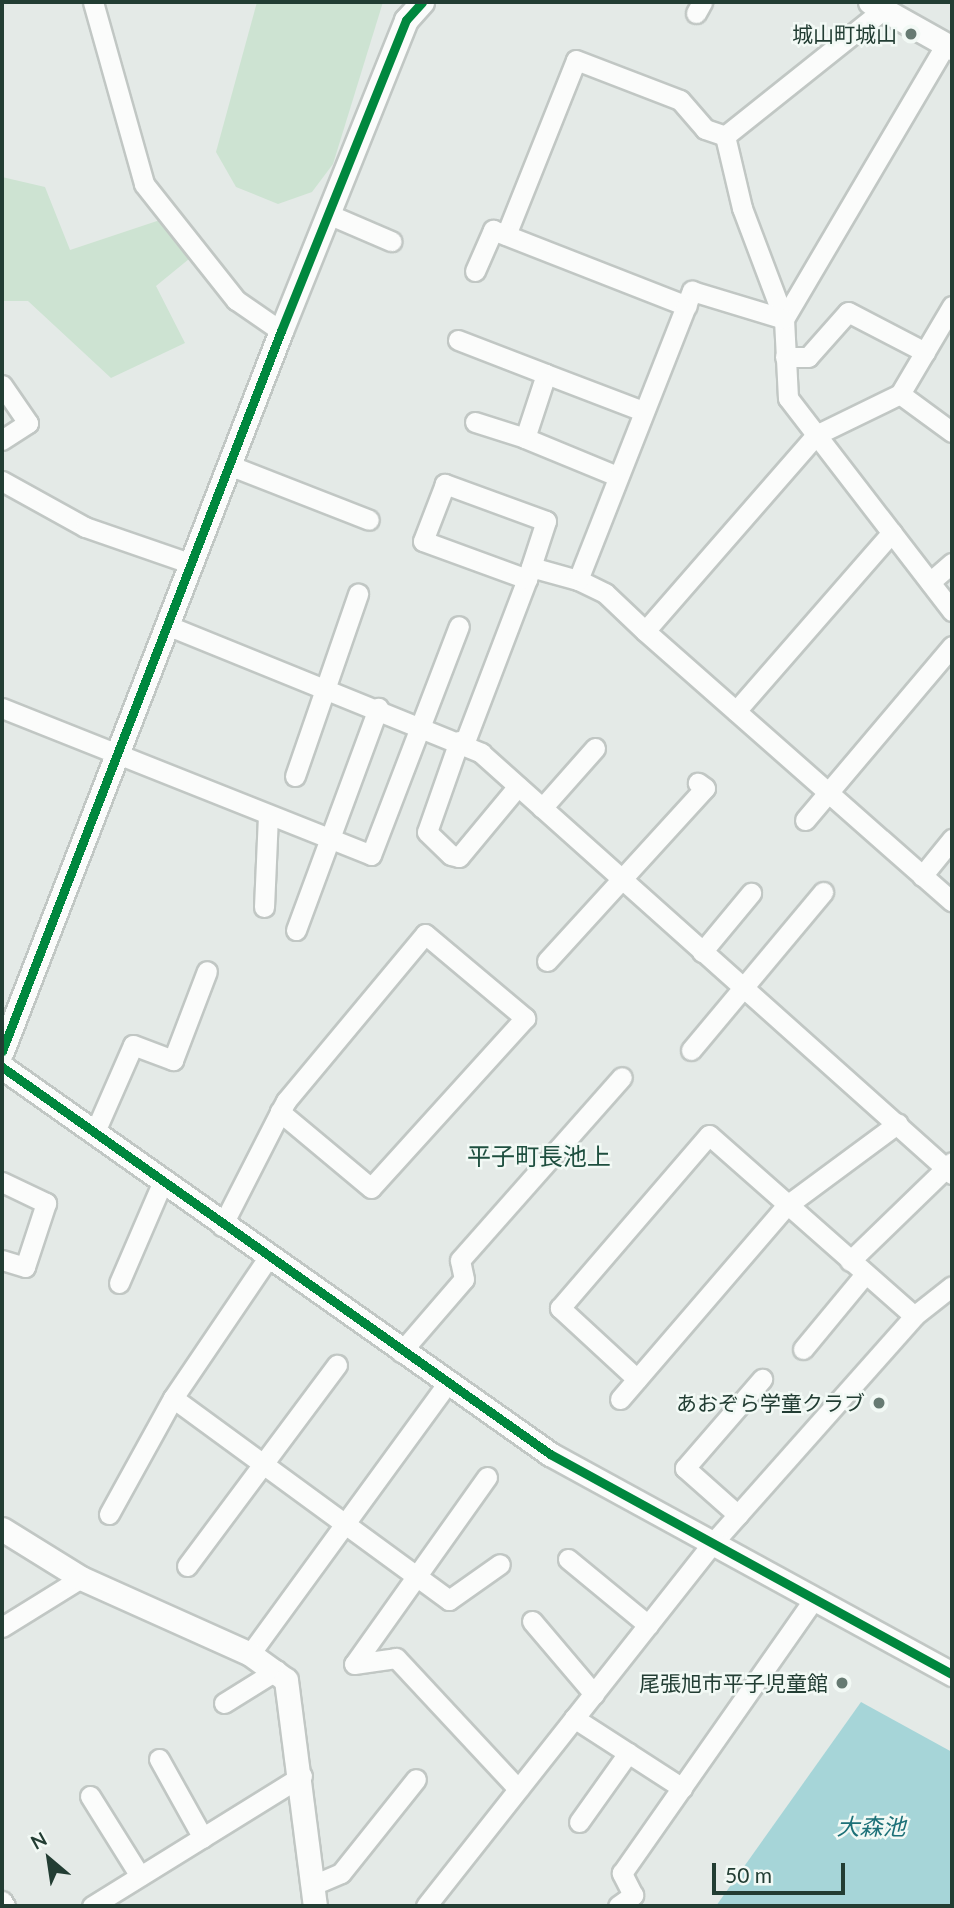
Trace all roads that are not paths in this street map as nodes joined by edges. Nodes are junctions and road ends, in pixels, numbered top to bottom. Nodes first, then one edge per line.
1 (93, 2) edge
2 (422, 2) edge
3 (876, 6) edge
4 (949, 46) edge
5 (725, 136) junction
6 (328, 214) junction
7 (506, 235) junction
8 (391, 242) dead end
9 (475, 271) dead end
10 (687, 306) junction
11 (952, 309) edge
12 (784, 319) junction
13 (281, 331) junction
14 (458, 341) dead end
15 (925, 352) junction
16 (785, 357) junction
17 (546, 374) junction
18 (2, 385) edge
19 (900, 394) junction
20 (643, 411) junction
21 (475, 422) dead end
22 (952, 432) edge
23 (817, 435) junction
24 (525, 438) junction
25 (2, 440) edge
26 (229, 465) junction
27 (617, 475) junction
28 (2, 481) edge
29 (369, 520) dead end
30 (892, 532) junction
31 (952, 563) edge
32 (192, 564) junction
33 (529, 573) junction
34 (578, 580) junction
35 (930, 582) junction
36 (358, 594) dead end
37 (952, 611) edge
38 (169, 626) junction
39 (459, 626) dead end
40 (645, 631) junction
41 (952, 646) edge
42 (324, 686) junction
43 (2, 708) edge
44 (378, 708) junction
45 (736, 711) junction
46 (418, 724) junction
47 (462, 742) junction
48 (595, 748) dead end
49 (116, 754) junction
50 (295, 776) dead end
51 (698, 783) dead end
52 (518, 786) junction
53 (828, 793) junction
54 (542, 808) junction
55 (268, 816) junction
56 (805, 820) dead end
57 (329, 839) junction
58 (952, 839) edge
59 (922, 876) junction
60 (621, 881) junction
61 (823, 892) dead end
62 (751, 893) dead end
63 (952, 902) edge
64 (264, 907) dead end
65 (296, 930) dead end
66 (702, 952) junction
67 (547, 961) dead end
68 (207, 971) dead end
69 (743, 988) junction
70 (10, 1005) edge
71 (691, 1050) dead end
72 (2, 1051) edge
73 (2, 1067) edge
74 (622, 1077) dead end
75 (280, 1112) junction
76 (898, 1123) junction
77 (94, 1134) junction
78 (950, 1168) edge
79 (2, 1182) edge
80 (162, 1183) junction
81 (786, 1206) junction
82 (222, 1226) junction
83 (267, 1259) junction
84 (2, 1260) edge
85 (850, 1261) junction
86 (865, 1274) junction
87 (119, 1283) dead end
88 (952, 1286) edge
89 (914, 1316) junction
90 (803, 1349) dead end
91 (401, 1352) junction
92 (337, 1365) dead end
93 (637, 1379) junction
94 (762, 1380) dead end
95 (448, 1382) junction
96 (173, 1398) junction
97 (620, 1399) dead end
98 (265, 1462) junction
99 (487, 1478) dead end
100 (109, 1514) dead end
101 (738, 1515) junction
102 (344, 1522) junction
103 (2, 1529) edge
104 (711, 1545) junction
105 (568, 1559) dead end
106 (500, 1564) dead end
107 (187, 1566) dead end
108 (418, 1574) junction
109 (81, 1578) junction
110 (814, 1599) junction
111 (532, 1621) dead end
112 (648, 1625) junction
113 (2, 1628) edge
114 (250, 1654) junction
115 (277, 1670) junction
116 (952, 1674) edge
117 (594, 1694) junction
118 (224, 1703) dead end
119 (574, 1718) junction
120 (628, 1753) junction
121 (159, 1759) dead end
122 (302, 1776) junction
123 (416, 1779) dead end
124 (682, 1788) junction
125 (518, 1790) junction
126 (90, 1796) dead end
127 (579, 1822) dead end
128 (203, 1838) junction
129 (141, 1876) junction
130 (314, 1896) edge
131 (2, 1901) edge
132 (623, 1905) edge
133 (5, 1906) edge
134 (92, 1906) edge
135 (426, 1906) edge

1 - 13 street
2 - 6 street
3 - 4 street
3 - 5 street
4 - 12 street
5 - 7 street
5 - 12 street
6 - 8 street
6 - 13 street
7 - 9 street
7 - 10 street
10 - 12 street
10 - 20 street
11 - 15 street
12 - 16 street
13 - 26 street
14 - 17 street
15 - 16 street
15 - 19 street
16 - 23 street
17 - 20 street
17 - 24 street
18 - 25 street
19 - 22 street
19 - 23 street
20 - 27 street
21 - 24 street
23 - 30 street
23 - 40 street
24 - 27 street
26 - 29 street
26 - 32 street
27 - 34 street
28 - 32 street
30 - 35 street
30 - 45 street
31 - 35 street
32 - 38 street
33 - 33 street
33 - 34 street
33 - 47 street
34 - 40 street
35 - 37 street
36 - 42 street
38 - 42 street
38 - 49 street
39 - 46 street
40 - 45 street
41 - 53 street
42 - 44 street
42 - 50 street
43 - 49 street
44 - 46 street
44 - 57 street
45 - 53 street
46 - 47 street
46 - 57 street
47 - 52 street
47 - 52 street
48 - 54 street
49 - 55 street
49 - 70 street
51 - 60 street
52 - 54 street
53 - 56 street
53 - 59 street
54 - 60 street
55 - 57 street
55 - 64 street
57 - 65 street
58 - 59 street
59 - 63 street
60 - 66 street
60 - 67 street
61 - 69 street
62 - 66 street
66 - 69 street
68 - 77 street
69 - 71 street
69 - 76 street
70 - 72 street
73 - 77 street
74 - 91 street
75 - 75 street
75 - 82 street
76 - 78 street
76 - 81 street
77 - 80 street
78 - 85 street
79 - 84 street
80 - 82 street
80 - 87 street
81 - 85 street
81 - 93 street
81 - 93 street
82 - 83 street
83 - 91 street
83 - 96 street
85 - 86 street
86 - 89 street
86 - 90 street
88 - 89 street
89 - 101 street
91 - 95 street
92 - 98 street
93 - 97 street
94 - 101 street
95 - 102 street
95 - 104 street
96 - 98 street
96 - 100 street
98 - 102 street
98 - 107 street
99 - 108 street
101 - 104 street
102 - 108 street
102 - 114 street
103 - 109 street
104 - 110 street
104 - 112 street
105 - 112 street
106 - 108 street
108 - 125 street
109 - 113 street
109 - 114 street
110 - 116 street
110 - 124 street
111 - 117 street
112 - 117 street
114 - 115 street
115 - 118 street
115 - 122 street
117 - 119 street
119 - 120 street
119 - 125 street
120 - 124 street
120 - 127 street
121 - 128 street
122 - 128 street
122 - 130 street
123 - 130 street
124 - 132 street
125 - 135 street
126 - 129 street
128 - 129 street
129 - 134 street
131 - 133 street

